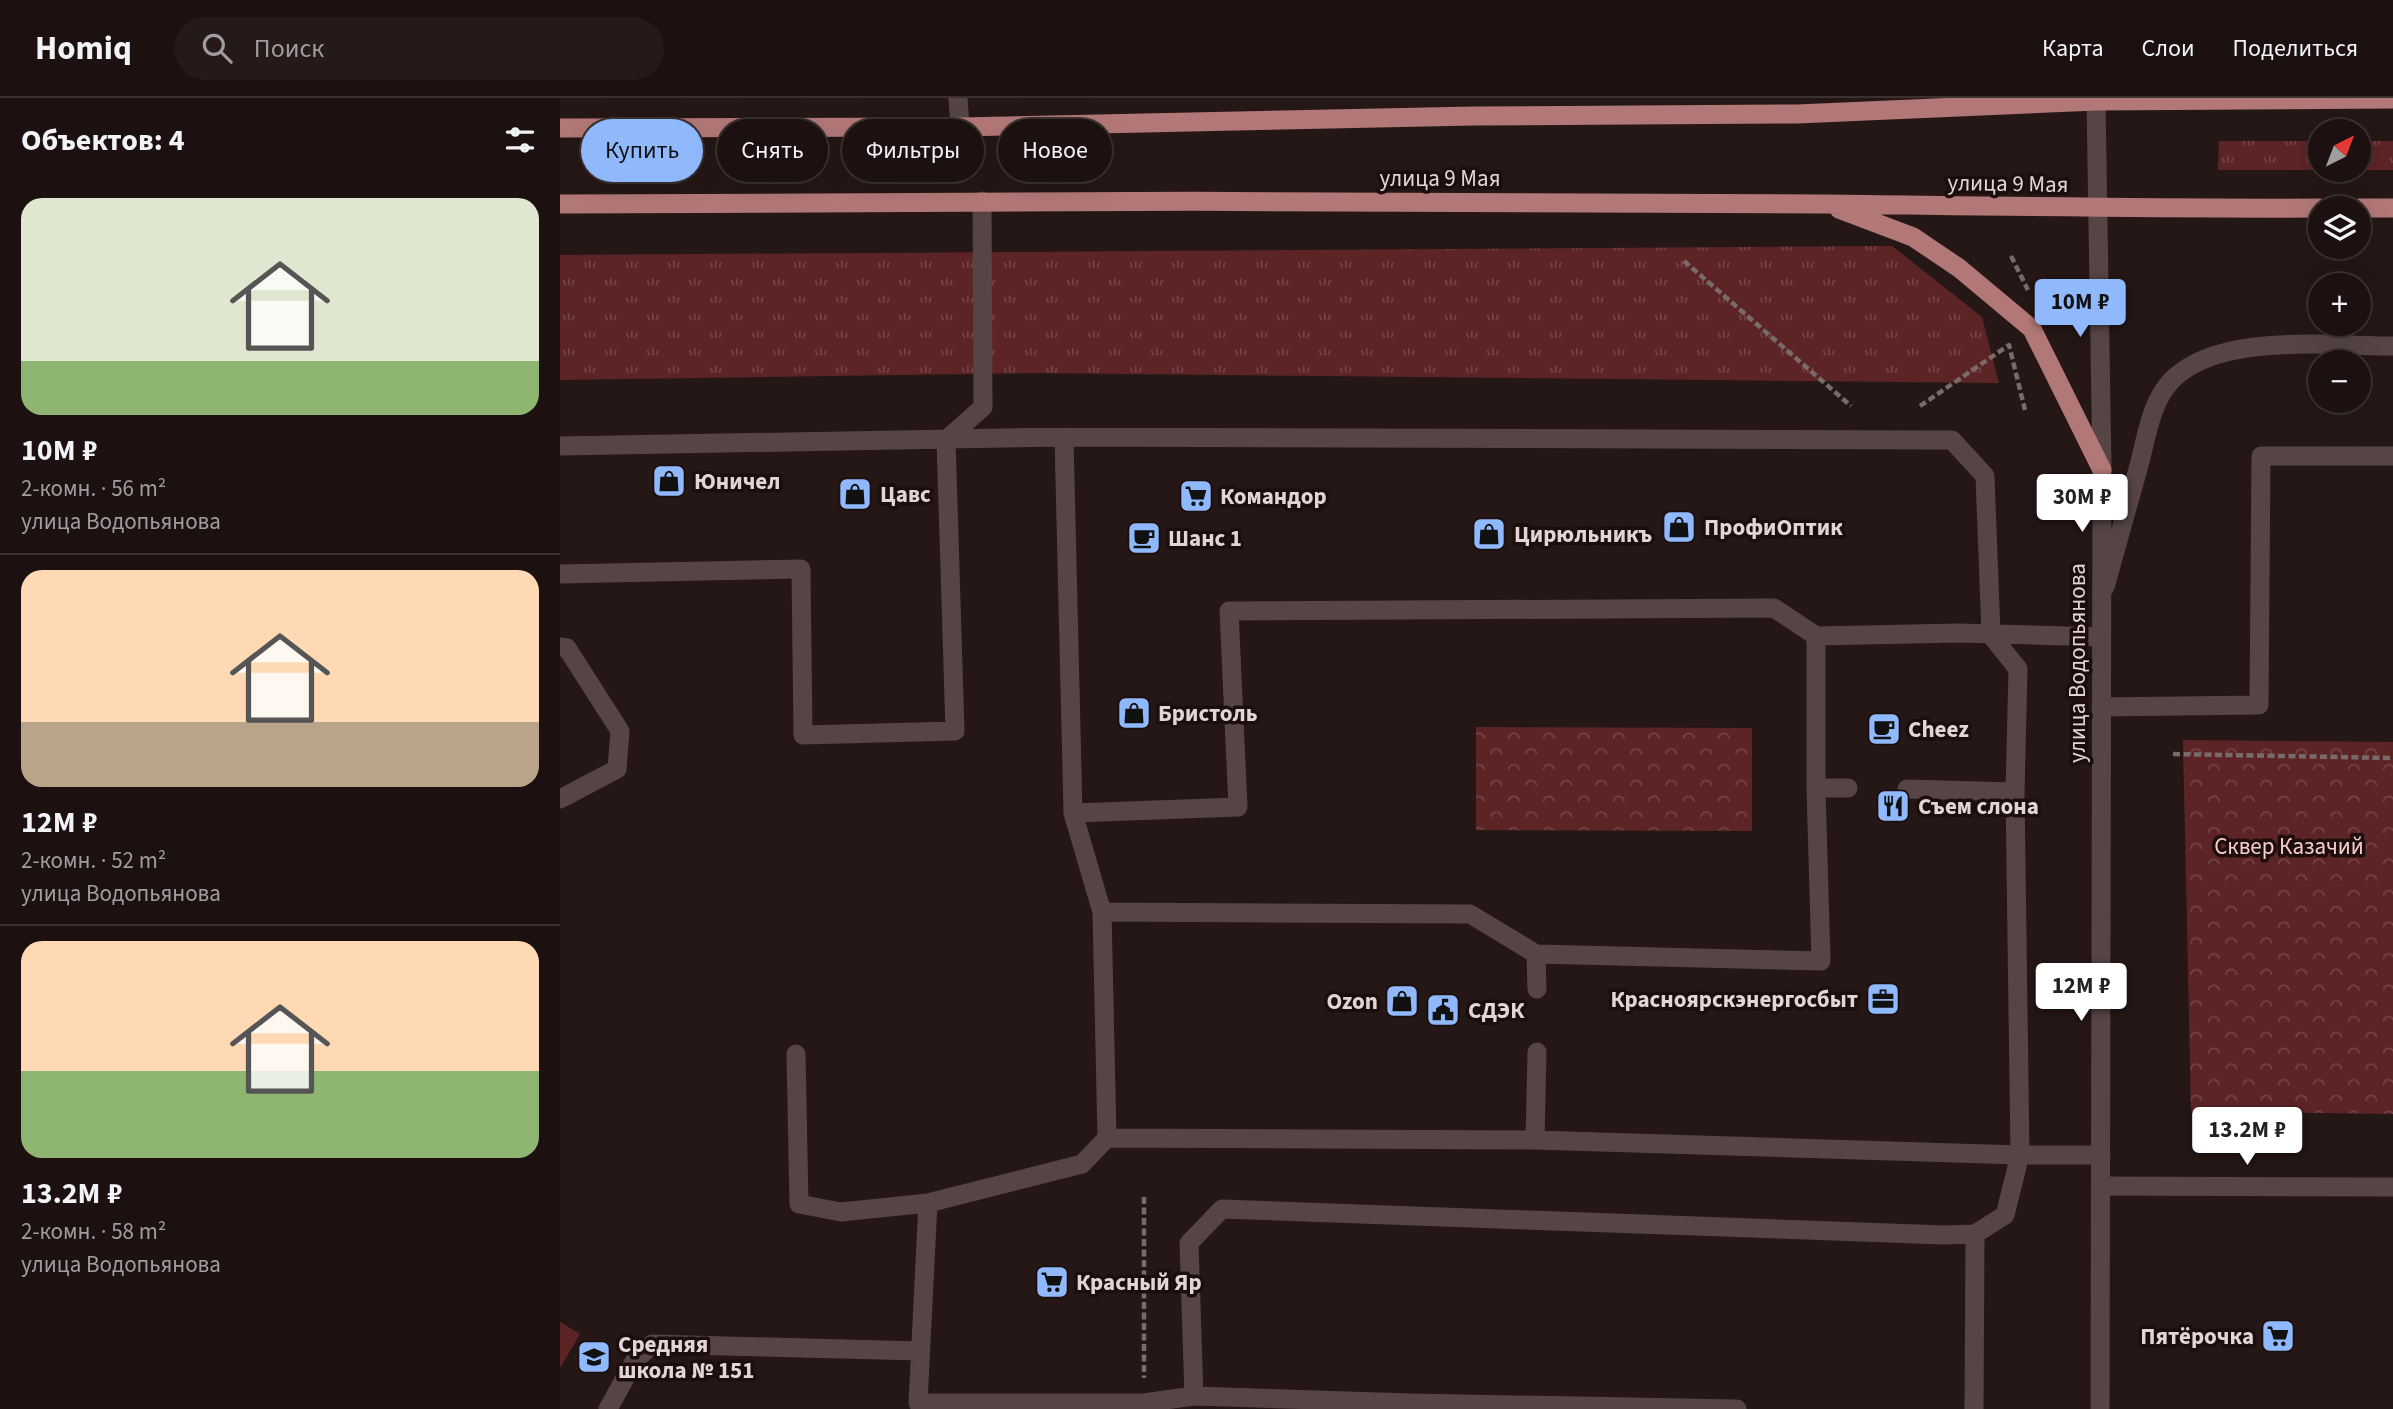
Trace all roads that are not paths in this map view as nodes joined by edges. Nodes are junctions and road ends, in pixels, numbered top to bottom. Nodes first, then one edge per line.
1 (958, 98) edge
2 (1892, 98) edge
3 (2096, 99) edge
4 (2393, 99) edge
5 (1797, 114) junction
6 (959, 119) edge
7 (984, 126) edge
8 (842, 127) edge
9 (560, 128) edge
10 (982, 201) junction
11 (560, 204) edge
12 (1825, 204) junction
13 (2308, 208) edge
14 (2371, 208) edge
15 (2393, 208) edge
16 (2099, 209) junction
17 (2393, 346) edge
18 (1065, 437) junction
19 (946, 440) junction
20 (560, 446) edge
21 (2393, 456) edge
22 (2102, 470) junction
23 (560, 574) edge
24 (2102, 598) junction
25 (1991, 635) junction
26 (1816, 636) junction
27 (2101, 637) junction
28 (560, 647) edge
29 (2101, 708) junction
30 (1816, 788) junction
31 (1848, 788) dead end
32 (1907, 789) dead end
33 (2015, 792) junction
34 (560, 799) edge
35 (1073, 813) junction
36 (1102, 912) junction
37 (1536, 954) junction
38 (1537, 989) dead end
39 (1537, 1052) dead end
40 (796, 1054) dead end
41 (1107, 1138) junction
42 (1535, 1140) junction
43 (2020, 1155) junction
44 (2101, 1155) junction
45 (2101, 1186) junction
46 (2393, 1187) edge
47 (928, 1203) junction
48 (1975, 1234) junction
49 (920, 1351) junction
50 (1194, 1396) junction
51 (1410, 1406) edge
52 (608, 1409) edge
53 (1738, 1409) edge
54 (1974, 1409) edge
55 (2100, 1409) edge

1 - 6 street
2 - 5 main road
3 - 4 main road
3 - 5 main road
3 - 16 street, улица Водопьянова
5 - 7 main road
8 - 9 main road
10 - 11 main road, улица 9 Мая
10 - 12 main road, улица 9 Мая
10 - 19 street
12 - 16 main road, улица 9 Мая
12 - 22 main road
13 - 16 main road, улица 9 Мая
14 - 15 main road
16 - 22 street, улица Водопьянова
17 - 24 street
18 - 19 street
18 - 25 street
18 - 35 street
19 - 20 street
19 - 23 street
21 - 29 street
22 - 24 street, улица Водопьянова
24 - 27 street, улица Водопьянова
25 - 26 street
25 - 27 street
25 - 33 street
26 - 30 street
26 - 35 street
27 - 29 street, улица Водопьянова
28 - 34 street
29 - 44 street, улица Водопьянова
30 - 31 street
30 - 37 street
32 - 33 street
33 - 43 street
35 - 36 street
36 - 37 street
36 - 41 street
37 - 38 street
39 - 42 street
40 - 47 street
41 - 42 street
41 - 47 street
42 - 43 street
43 - 44 street
43 - 48 street
44 - 45 street, улица Водопьянова
45 - 46 street
45 - 55 street, улица Водопьянова
47 - 49 street
48 - 50 street
48 - 54 street
49 - 50 street
49 - 52 street
50 - 51 street
51 - 53 street

